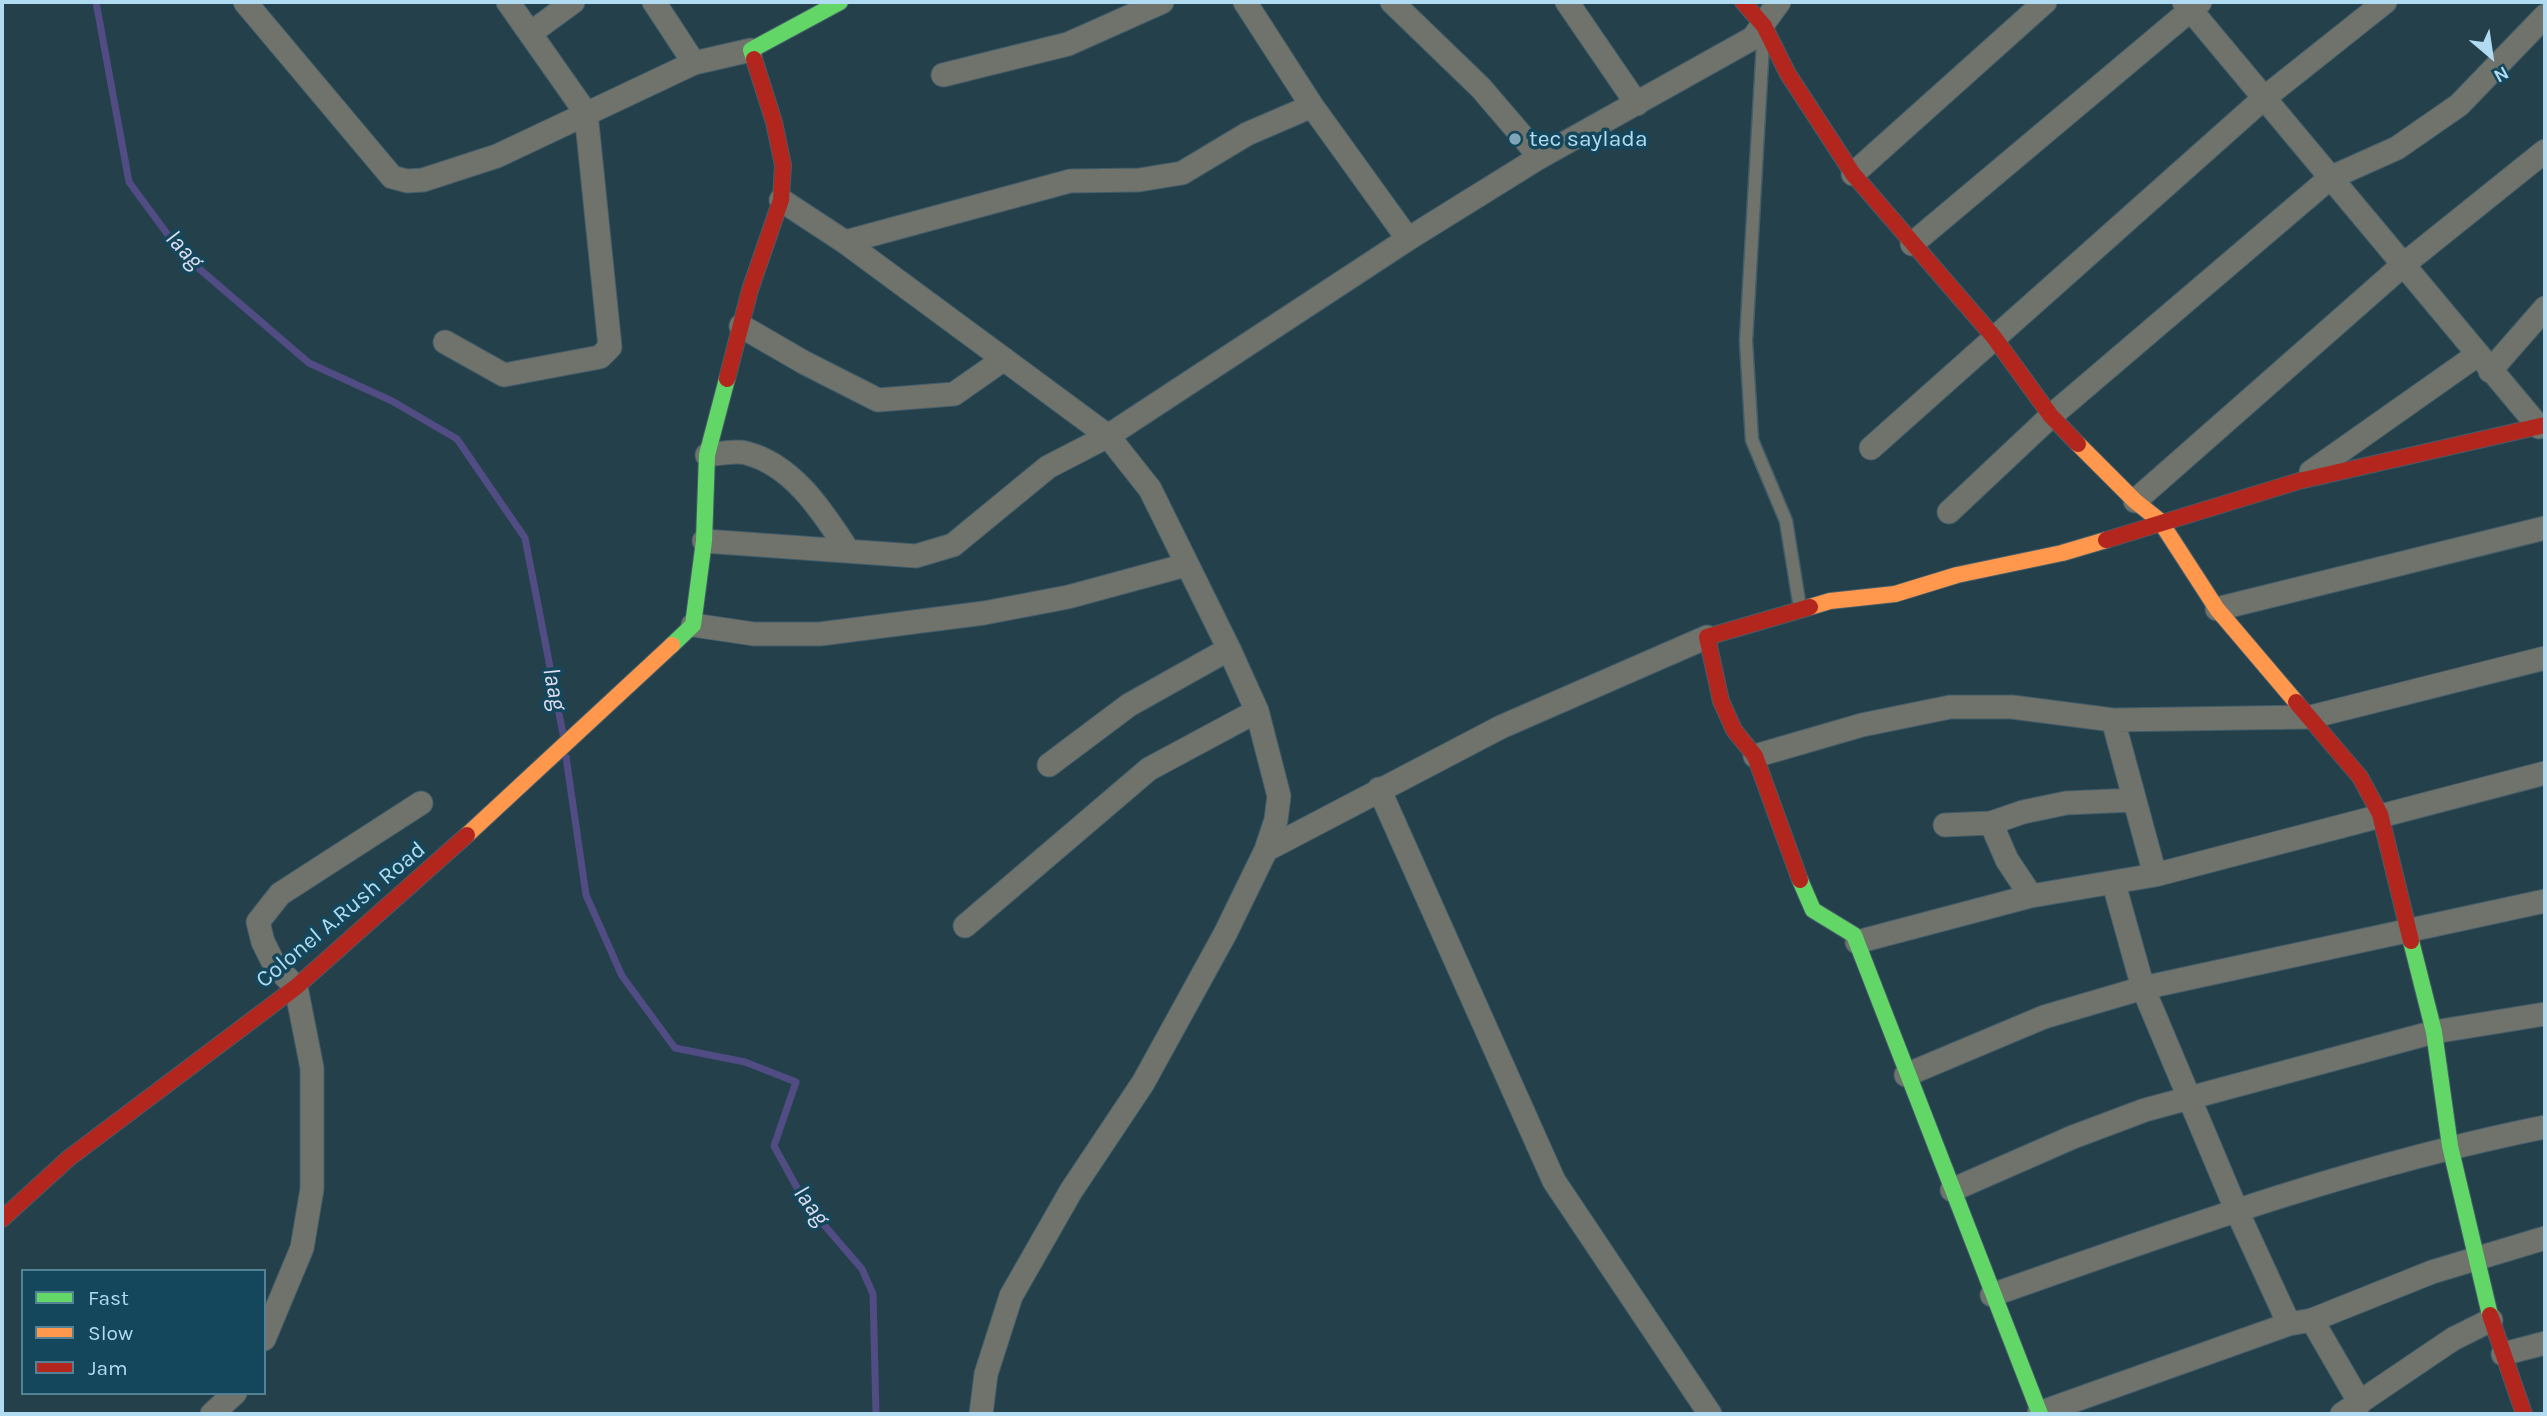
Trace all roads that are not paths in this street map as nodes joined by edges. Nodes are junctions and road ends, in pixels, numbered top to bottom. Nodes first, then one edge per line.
1 (245, 2) edge
2 (508, 2) edge
3 (573, 2) edge
4 (654, 2) edge
5 (840, 2) edge
6 (1163, 2) edge
7 (1245, 2) edge
8 (1392, 2) edge
9 (1567, 2) edge
10 (1743, 2) edge
11 (1779, 2) edge
12 (2045, 2) edge
13 (2385, 2) edge
14 (2191, 4) edge
15 (2545, 16) edge
16 (1764, 26) junction
17 (532, 32) junction
18 (751, 50) junction
19 (694, 63) junction
20 (943, 75) dead end
21 (2263, 99) junction
22 (1637, 104) junction
23 (1312, 106) junction
24 (586, 113) junction
25 (2545, 151) edge
26 (1540, 157) junction
27 (1853, 174) junction
28 (2330, 178) junction
29 (781, 200) junction
30 (1408, 239) junction
31 (845, 242) junction
32 (1912, 244) junction
33 (2403, 265) junction
34 (2545, 308) edge
35 (741, 326) junction
36 (1993, 336) junction
37 (445, 342) dead end
38 (1004, 359) junction
39 (2483, 363) junction
40 (2051, 416) junction
41 (2542, 426) edge
42 (1108, 436) junction
43 (1871, 448) dead end
44 (707, 455) junction
45 (2299, 481) junction
46 (2135, 501) junction
47 (1949, 512) dead end
48 (2160, 521) junction
49 (2545, 528) edge
50 (704, 541) junction
51 (847, 549) junction
52 (1186, 565) junction
53 (1800, 608) junction
54 (2217, 609) junction
55 (693, 625) junction
56 (1707, 637) junction
57 (1228, 649) junction
58 (2545, 658) edge
59 (1256, 711) junction
60 (2311, 717) junction
61 (2113, 720) junction
62 (1755, 756) junction
63 (1049, 765) dead end
64 (2545, 773) edge
65 (1379, 789) junction
66 (2133, 800) junction
67 (421, 803) dead end
68 (2380, 814) junction
69 (1991, 823) junction
70 (1945, 825) dead end
71 (1266, 850) junction
72 (2155, 875) junction
73 (2114, 884) junction
74 (2031, 897) junction
75 (2545, 901) edge
76 (965, 926) dead end
77 (2409, 929) junction
78 (1857, 942) junction
79 (296, 987) junction
80 (2143, 988) junction
81 (2545, 1014) edge
82 (2434, 1032) junction
83 (1906, 1075) junction
84 (2190, 1100) junction
85 (2545, 1127) edge
86 (2450, 1146) junction
87 (1952, 1190) junction
88 (2236, 1209) junction
89 (2, 1219) edge
90 (2545, 1238) edge
91 (2474, 1259) junction
92 (1992, 1295) junction
93 (2491, 1320) junction
94 (2300, 1322) junction
95 (266, 1334) edge
96 (2545, 1343) edge
97 (2503, 1354) junction
98 (233, 1395) edge
99 (2351, 1408) edge
100 (212, 1414) edge
101 (981, 1414) edge
102 (1710, 1414) edge
103 (2039, 1414) edge
104 (2524, 1414) edge

1 - 24 street
2 - 17 street
3 - 17 street
4 - 19 street
5 - 18 street
6 - 20 street
7 - 23 street
8 - 26 street
9 - 22 street
10 - 16 street
11 - 16 street
12 - 27 street
13 - 21 street
14 - 21 street
14 - 32 street
15 - 28 street
16 - 22 street
16 - 27 street
16 - 53 lane
17 - 24 street
18 - 19 street
18 - 29 street
19 - 24 street
21 - 28 street
21 - 36 street
22 - 26 street
23 - 30 street
23 - 31 street
24 - 37 street
25 - 33 street
26 - 30 street
27 - 32 street
28 - 33 street
28 - 40 street
29 - 31 street
29 - 35 street
30 - 42 street
31 - 38 street
32 - 36 street
33 - 39 street
33 - 46 street
34 - 39 street
35 - 38 street
35 - 44 street
36 - 40 street
36 - 43 street
38 - 42 street
39 - 41 street
39 - 45 street
40 - 46 street
40 - 47 street
41 - 45 street
42 - 51 street
42 - 52 street
44 - 50 street
44 - 51 street
45 - 48 street
46 - 48 street
48 - 53 street
48 - 54 street
49 - 54 street
50 - 51 street
50 - 55 street
52 - 55 street
52 - 57 street
53 - 56 street
54 - 60 street
55 - 79 street, Colonel A.Rush Road
56 - 62 street
56 - 65 street
57 - 59 street
57 - 63 street
58 - 60 street
59 - 71 street
59 - 76 street
60 - 61 street
60 - 68 street
61 - 62 street
61 - 66 street
62 - 78 street
64 - 68 street
65 - 71 street
65 - 102 street
66 - 69 street
66 - 72 street
67 - 79 street
68 - 72 street
68 - 77 street
69 - 70 street
69 - 74 street
71 - 101 street
72 - 73 street
73 - 74 street
73 - 80 street
74 - 78 street
75 - 77 street
77 - 80 street
77 - 82 street
78 - 83 street
79 - 89 street, Colonel A.Rush Road
79 - 95 street
80 - 83 street
80 - 84 street
81 - 82 street
82 - 84 street
82 - 86 street
83 - 87 street
84 - 87 street
84 - 88 street
85 - 86 street
86 - 88 street
86 - 91 street
87 - 92 street
88 - 92 street
88 - 94 street
90 - 91 street
91 - 93 street
91 - 94 street
92 - 103 street
93 - 97 street
93 - 99 street
94 - 99 street
94 - 103 street
96 - 97 street
97 - 104 street
98 - 100 street

